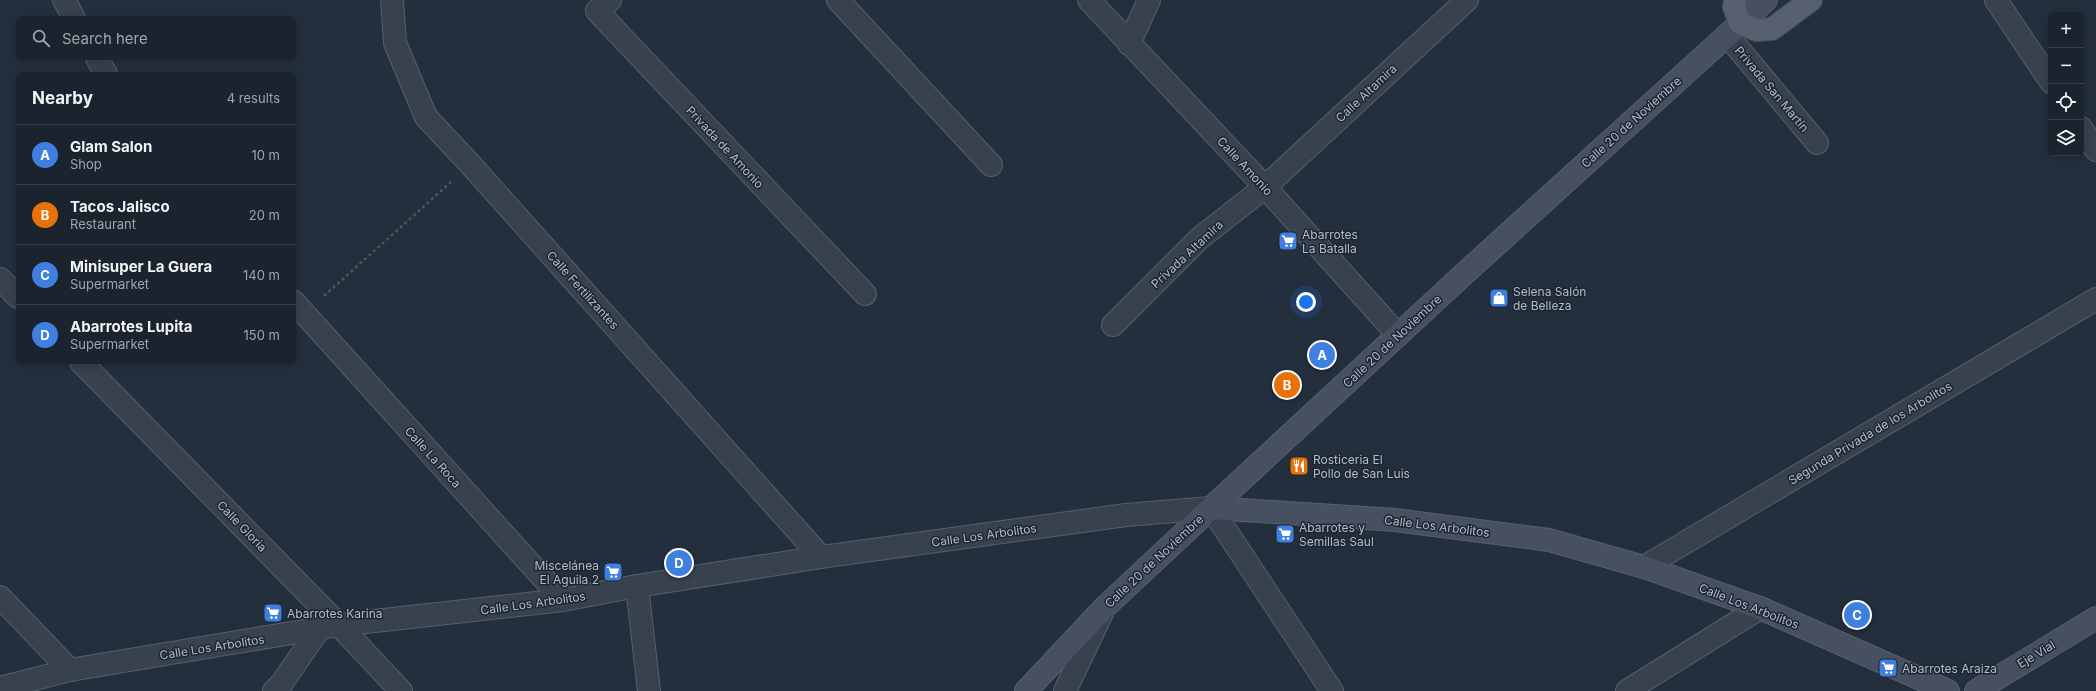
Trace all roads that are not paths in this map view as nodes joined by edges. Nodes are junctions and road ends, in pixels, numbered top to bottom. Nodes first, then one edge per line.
1 (64, 0) edge
2 (392, 0) edge
3 (610, 0) edge
4 (838, 0) edge
5 (1089, 0) edge
6 (1149, 0) edge
7 (1467, 0) edge
8 (1734, 0) edge
9 (1766, 0) edge
10 (1811, 0) edge
11 (1996, 0) edge
12 (73, 16) edge
13 (1734, 29) junction
14 (1130, 44) junction
15 (97, 60) edge
16 (105, 72) edge
17 (2048, 78) edge
18 (2084, 132) edge
19 (1817, 143) dead end
20 (2096, 150) edge
21 (991, 165) dead end
22 (1265, 187) junction
23 (0, 279) edge
24 (864, 294) dead end
25 (16, 295) edge
26 (2096, 299) edge
27 (299, 308) edge
28 (1113, 325) dead end
29 (1398, 335) junction
30 (84, 364) edge
31 (1211, 508) junction
32 (821, 557) junction
33 (1644, 567) junction
34 (637, 586) junction
35 (0, 597) edge
36 (563, 600) junction
37 (1105, 608) junction
38 (1760, 608) junction
39 (2096, 618) edge
40 (329, 627) junction
41 (70, 670) junction
42 (0, 688) edge
43 (274, 691) edge
44 (401, 691) edge
45 (649, 691) edge
46 (1026, 691) edge
47 (1065, 691) edge
48 (1332, 691) edge
49 (1627, 691) edge
50 (1948, 691) edge
51 (1976, 691) edge

1 - 12 street
2 - 32 street, Calle Fertilizantes
3 - 24 street, Privada de Amonio
4 - 21 street
5 - 14 street, Calle Amonio
6 - 14 street
7 - 22 street, Calle Altamira
8 - 13 main road
9 - 13 main road, Calle 20 de Noviembre
10 - 13 main road
11 - 17 street
13 - 19 street, Privada San Martín
13 - 29 main road, Calle 20 de Noviembre
14 - 22 street, Calle Amonio
15 - 16 street
18 - 20 street
22 - 28 street, Privada Altamira
22 - 29 street, Calle Amonio
23 - 25 street
26 - 33 street, Segunda Privada de los Arbolitos
27 - 36 street, Calle La Roca
29 - 31 main road, Calle 20 de Noviembre
30 - 40 street, Calle Gloria
31 - 32 street, Calle Los Arbolitos
31 - 33 main road, Calle Los Arbolitos
31 - 37 main road, Calle 20 de Noviembre
31 - 48 street
32 - 34 street, Calle Los Arbolitos
33 - 38 main road, Calle Los Arbolitos
34 - 36 street, Calle Los Arbolitos
34 - 45 street
35 - 41 street
36 - 40 street, Calle Los Arbolitos
37 - 46 main road, Calle 20 de Noviembre
37 - 47 street
38 - 49 street
38 - 50 main road, Calle Los Arbolitos
39 - 51 main road, Eje Vial
40 - 41 street, Calle Los Arbolitos
40 - 43 street
40 - 44 street, Calle Gloria
41 - 42 street, Calle Los Arbolitos

